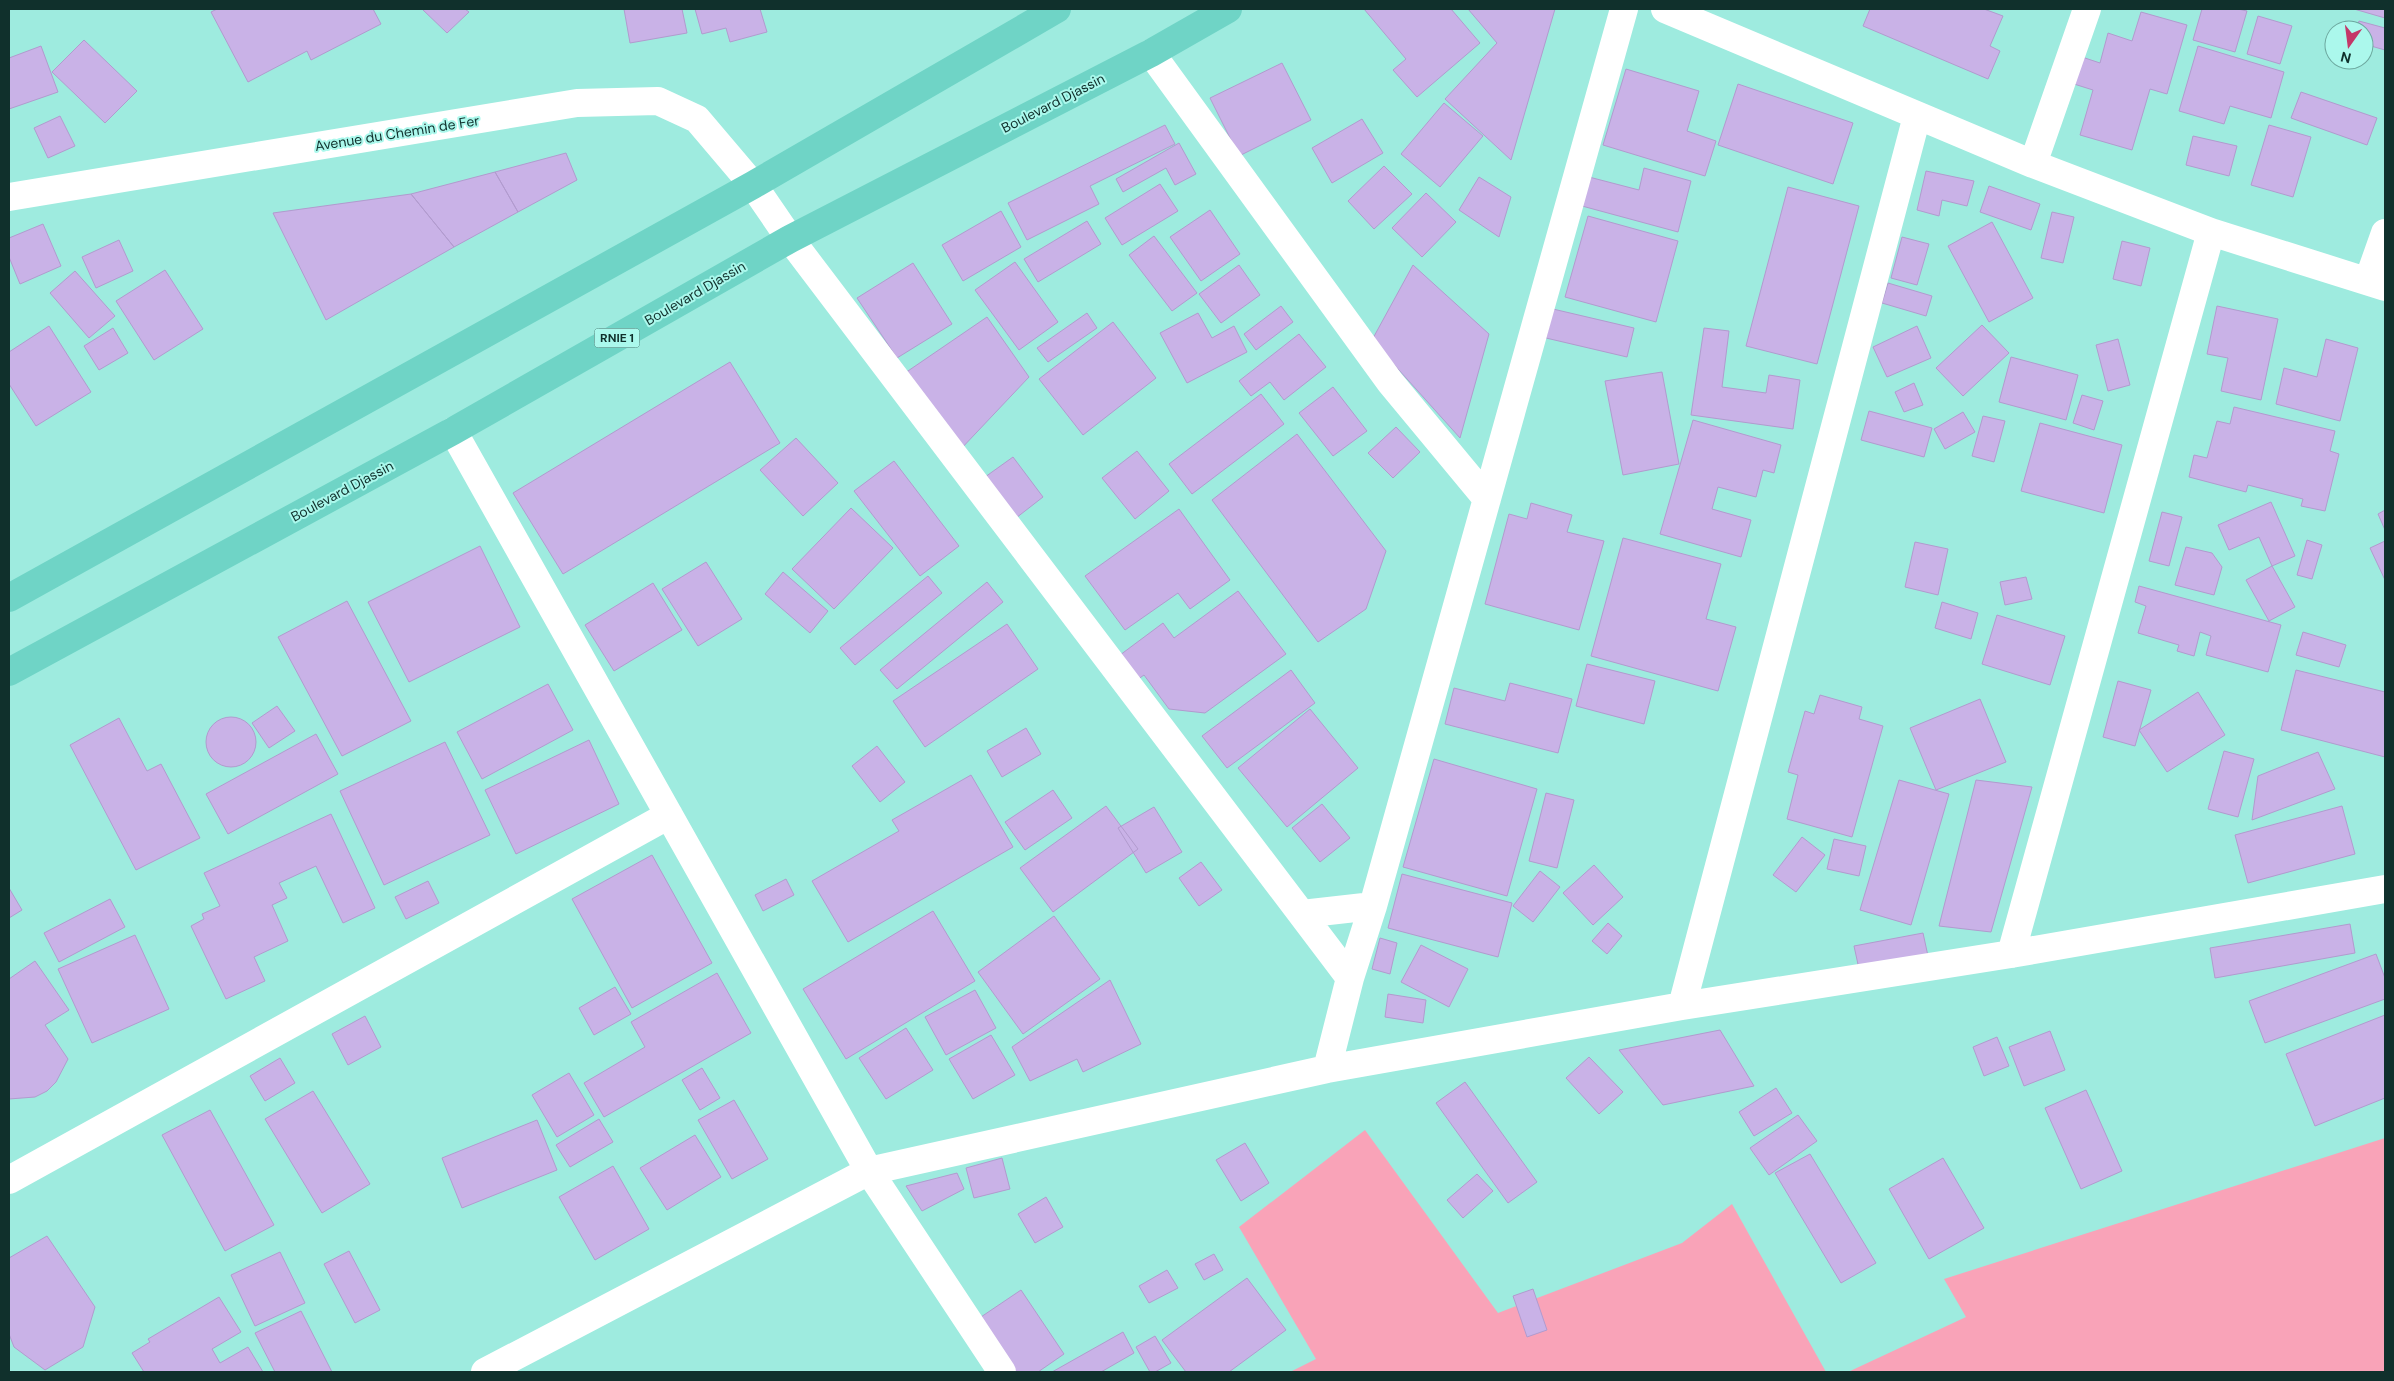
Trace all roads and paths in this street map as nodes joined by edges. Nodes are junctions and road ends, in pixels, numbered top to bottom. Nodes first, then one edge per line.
1 (1057, 9) edge
2 (1228, 9) edge
3 (1624, 9) edge
4 (1665, 9) edge
5 (2087, 9) edge
6 (1151, 53) junction
7 (1917, 116) junction
8 (2033, 164) junction
9 (753, 185) junction
10 (9, 197) edge
11 (2211, 232) junction
12 (2385, 234) edge
13 (790, 239) junction
14 (2376, 284) edge
15 (453, 431) junction
16 (1487, 499) junction
17 (9, 598) edge
18 (9, 672) edge
19 (669, 815) junction
20 (2385, 889) edge
21 (1373, 906) junction
22 (1302, 914) junction
23 (2011, 954) junction
24 (1350, 978) junction
25 (1682, 1006) junction
26 (1327, 1069) junction
27 (869, 1171) junction
28 (9, 1180) edge
29 (485, 1372) edge
30 (1002, 1372) edge

1 - 9 highway
2 - 6 highway, Boulevard Djassin / RNIE 1
3 - 16 street
4 - 7 street
5 - 8 street
6 - 13 highway, Boulevard Djassin / RNIE 1
6 - 16 street
7 - 8 street
7 - 25 street
8 - 11 street
9 - 10 street, Avenue du Chemin de Fer
9 - 13 street, Avenue du Chemin de Fer
9 - 17 highway
11 - 14 street
11 - 23 street
12 - 14 street
13 - 15 highway, Boulevard Djassin / RNIE 1
13 - 22 street, Avenue du Chemin de Fer
15 - 18 highway, Boulevard Djassin / RNIE 1
15 - 19 street
16 - 21 street
19 - 27 street
19 - 28 street
20 - 23 street
21 - 22 street
21 - 24 street
22 - 24 street, Avenue du Chemin de Fer
23 - 25 street
24 - 26 street
25 - 26 street
26 - 27 street
27 - 29 street
27 - 30 street

